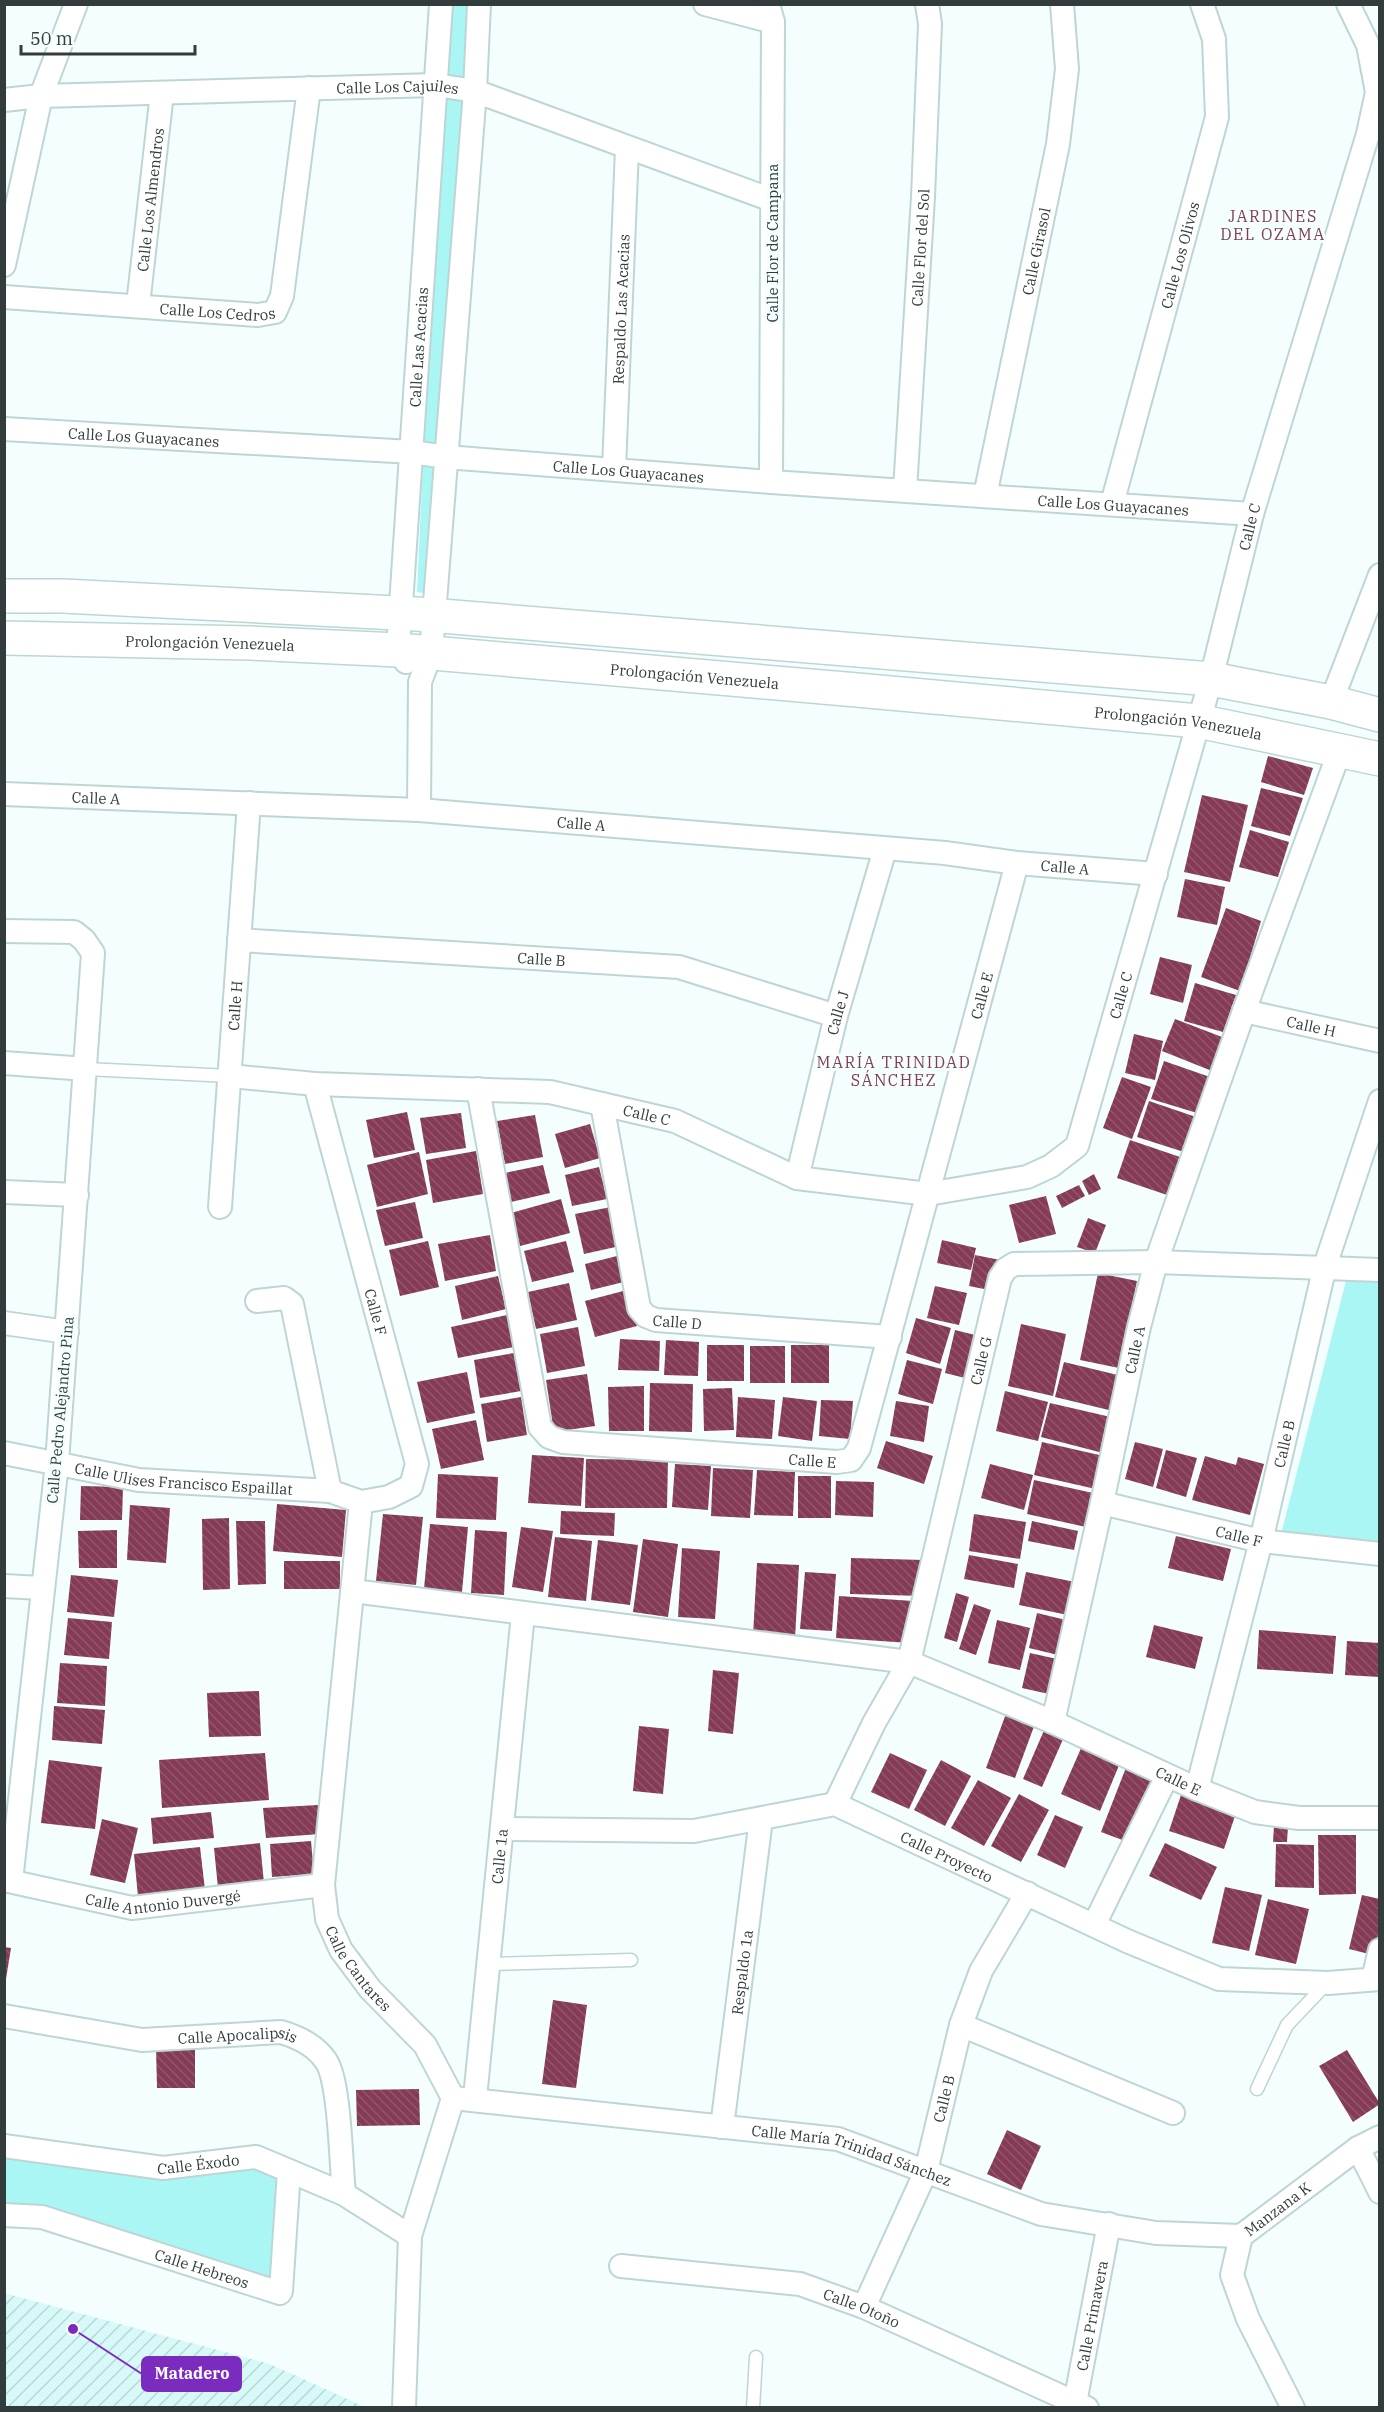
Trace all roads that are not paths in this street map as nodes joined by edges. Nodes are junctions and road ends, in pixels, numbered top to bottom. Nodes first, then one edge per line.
1 (76, 4) edge
2 (441, 4) edge
3 (479, 4) edge
4 (705, 4) edge
5 (927, 4) edge
6 (1062, 4) edge
7 (1202, 4) edge
8 (1348, 4) edge
9 (770, 13) edge
10 (436, 85) junction
11 (309, 88) junction
12 (475, 91) junction
13 (162, 93) junction
14 (40, 96) junction
15 (4, 100) edge
16 (627, 148) junction
17 (772, 200) junction
18 (4, 265) edge
19 (4, 297) edge
20 (138, 305) junction
21 (4, 429) edge
22 (412, 452) junction
23 (446, 457) junction
24 (614, 469) junction
25 (771, 482) junction
26 (905, 490) junction
27 (985, 496) junction
28 (1112, 504) junction
29 (1252, 514) junction
30 (1380, 575) edge
31 (4, 596) edge
32 (400, 612) junction
33 (434, 615) junction
34 (4, 638) edge
35 (398, 650) junction
36 (425, 667) junction
37 (1211, 679) junction
38 (1331, 702) junction
39 (1380, 715) edge
40 (1198, 721) junction
41 (1340, 750) junction
42 (1380, 759) edge
43 (4, 794) edge
44 (249, 803) junction
45 (419, 810) junction
46 (885, 849) junction
47 (1017, 863) junction
48 (1155, 874) junction
49 (4, 931) edge
50 (239, 940) junction
51 (1244, 1011) junction
52 (836, 1016) junction
53 (1380, 1041) edge
54 (4, 1063) edge
55 (86, 1069) junction
56 (230, 1076) junction
57 (315, 1084) junction
58 (478, 1089) junction
59 (1380, 1101) edge
60 (602, 1104) junction
61 (797, 1178) junction
62 (4, 1192) edge
63 (928, 1194) junction
64 (77, 1195) junction
65 (219, 1207) dead end
66 (1156, 1262) junction
67 (1325, 1266) junction
68 (1380, 1270) edge
69 (257, 1301) dead end
70 (4, 1323) edge
71 (67, 1332) junction
72 (890, 1337) junction
73 (4, 1453) edge
74 (57, 1463) junction
75 (330, 1491) junction
76 (361, 1502) junction
77 (1102, 1503) junction
78 (1261, 1541) junction
79 (1380, 1554) edge
80 (4, 1586) edge
81 (41, 1588) junction
82 (353, 1591) junction
83 (523, 1614) junction
84 (909, 1662) junction
85 (1053, 1722) junction
86 (14, 1739) edge
87 (1167, 1776) junction
88 (1197, 1789) junction
89 (835, 1804) junction
90 (1380, 1818) edge
91 (761, 1819) junction
92 (502, 1829) junction
93 (8, 1881) edge
94 (323, 1886) junction
95 (1027, 1893) junction
96 (1094, 1925) junction
97 (1380, 1950) edge
98 (631, 1960) dead end
99 (488, 1964) junction
100 (1376, 1979) edge
101 (1328, 1983) junction
102 (4, 2016) edge
103 (961, 2025) junction
104 (1257, 2089) dead end
105 (464, 2098) junction
106 (1173, 2113) dead end
107 (722, 2127) junction
108 (1380, 2137) edge
109 (4, 2146) edge
110 (1358, 2148) junction
111 (289, 2171) junction
112 (926, 2171) junction
113 (1380, 2192) edge
114 (344, 2194) junction
115 (4, 2215) edge
116 (1109, 2224) junction
117 (410, 2236) junction
118 (1241, 2236) junction
119 (621, 2266) dead end
120 (864, 2307) junction
121 (756, 2357) dead end
122 (1079, 2406) edge
123 (404, 2408) edge
124 (753, 2408) edge
125 (1293, 2408) edge

1 - 14 street
2 - 10 street, Calle Las Acacias
3 - 12 street
4 - 9 street
5 - 26 street, Calle Flor del Sol
6 - 27 street, Calle Girasol
7 - 28 street, Calle Los Olivos
8 - 29 street, Calle C
9 - 17 street, Calle Flor de Campana
10 - 11 street, Calle Los Cajuiles
10 - 12 street, Calle Los Cajuiles
10 - 22 street, Calle Las Acacias
11 - 13 street, Calle Los Cajuiles
11 - 20 street, Calle Los Cedros
12 - 16 street, Calle Los Cajuiles
12 - 23 street
13 - 14 street, Calle Los Cajuiles
13 - 20 street, Calle Los Almendros
14 - 15 street, Calle Los Cajuiles
14 - 18 street
16 - 17 street, Calle Los Cajuiles
16 - 24 street, Respaldo Las Acacias
17 - 25 street, Calle Flor de Campana
19 - 20 street, Calle Los Cedros
21 - 22 street, Calle Los Guayacanes
22 - 23 street, Calle Los Guayacanes
22 - 32 street, Calle Las Acacias
23 - 24 street, Calle Los Guayacanes
23 - 33 street
24 - 25 street, Calle Los Guayacanes
25 - 26 street, Calle Los Guayacanes
26 - 27 street, Calle Los Guayacanes
27 - 28 street, Calle Los Guayacanes
28 - 29 street, Calle Los Guayacanes
29 - 37 street, Calle C
30 - 38 street
31 - 32 street
32 - 33 street
32 - 35 street, Calle Las Acacias
33 - 36 street
33 - 37 street
34 - 35 street, Prolongación Venezuela
35 - 36 street, Prolongación Venezuela
36 - 40 street, Prolongación Venezuela
36 - 45 street
37 - 38 street
37 - 40 street, Calle C
38 - 39 street
40 - 41 street, Prolongación Venezuela
40 - 48 street, Calle C
41 - 42 street, Prolongación Venezuela
41 - 51 street, Calle A
43 - 44 street, Calle A
44 - 45 street, Calle A
44 - 50 street, Calle H
45 - 46 street, Calle A
46 - 47 street, Calle A
46 - 52 street, Calle J
47 - 48 street, Calle A
47 - 63 street, Calle E
48 - 63 street, Calle C
49 - 55 street, Calle Pedro Alejandro Pina
50 - 52 street, Calle B
50 - 56 street, Calle H
51 - 53 street, Calle H
51 - 66 street, Calle A
52 - 61 street, Calle J
54 - 55 street
55 - 56 lane
55 - 64 street, Calle Pedro Alejandro Pina
56 - 57 street, Calle C
56 - 65 street, Calle H
57 - 58 street, Calle C
57 - 76 street, Calle F
58 - 60 street, Calle C
58 - 72 street, Calle E
59 - 67 street, Calle B
60 - 61 street, Calle C
60 - 72 street, Calle D
61 - 63 street, Calle C
62 - 64 street
63 - 72 street, Calle E
64 - 71 street, Calle Pedro Alejandro Pina
66 - 67 street, Calle G
66 - 77 street, Calle A
66 - 84 street, Calle G
67 - 68 street, Calle G
67 - 78 street, Calle B
69 - 75 street
70 - 71 street
71 - 74 street, Calle Pedro Alejandro Pina
73 - 74 street, Calle Ulises Francisco Espaillat
74 - 75 street, Calle Ulises Francisco Espaillat
74 - 81 street, Calle Pedro Alejandro Pina
75 - 76 street, Calle Ulises Francisco Espaillat
76 - 82 street, Calle Cantares
77 - 78 street, Calle F
77 - 85 street, Calle A
78 - 79 street, Calle F
78 - 88 street, Calle B
80 - 81 street
81 - 86 street, Calle Pedro Alejandro Pina
82 - 83 street, Calle E
82 - 94 street, Calle Cantares
83 - 84 street, Calle E
83 - 92 street, Calle 1a
84 - 85 street, Calle E
84 - 89 street, Calle G
85 - 87 street, Calle E
86 - 93 street, Calle Pedro Alejandro Pina
87 - 88 street, Calle E
87 - 96 street
88 - 90 street, Calle E
89 - 91 street
89 - 95 street, Calle Proyecto
91 - 92 street
91 - 107 street, Respaldo 1a
92 - 99 street, Calle 1a
93 - 94 street, Calle Antonio Duvergé
94 - 105 street, Calle Cantares
95 - 96 street, Calle Proyecto
95 - 103 street, Calle B
96 - 101 street, Calle Proyecto
97 - 100 street
98 - 99 lane
99 - 105 street, Calle 1a
100 - 101 street, Calle Proyecto
101 - 104 lane
102 - 114 street, Calle Apocalipsis
103 - 106 street
103 - 112 street, Calle B
105 - 107 street, Calle María Trinidad Sánchez
105 - 117 street
107 - 112 street, Calle María Trinidad Sánchez
108 - 110 street, Manzana K
109 - 111 street, Calle Éxodo
110 - 113 street
110 - 118 street, Manzana K
111 - 114 street, Calle Éxodo
111 - 115 street, Calle Hebreos
112 - 116 street, Calle María Trinidad Sánchez
112 - 120 street, Calle B
114 - 117 street, Calle Éxodo
116 - 118 street, Calle María Trinidad Sánchez
116 - 122 street, Calle Primavera
117 - 123 street
118 - 125 street, Manzana K
119 - 120 street, Calle Otoño
120 - 122 street, Calle Otoño
121 - 124 lane

